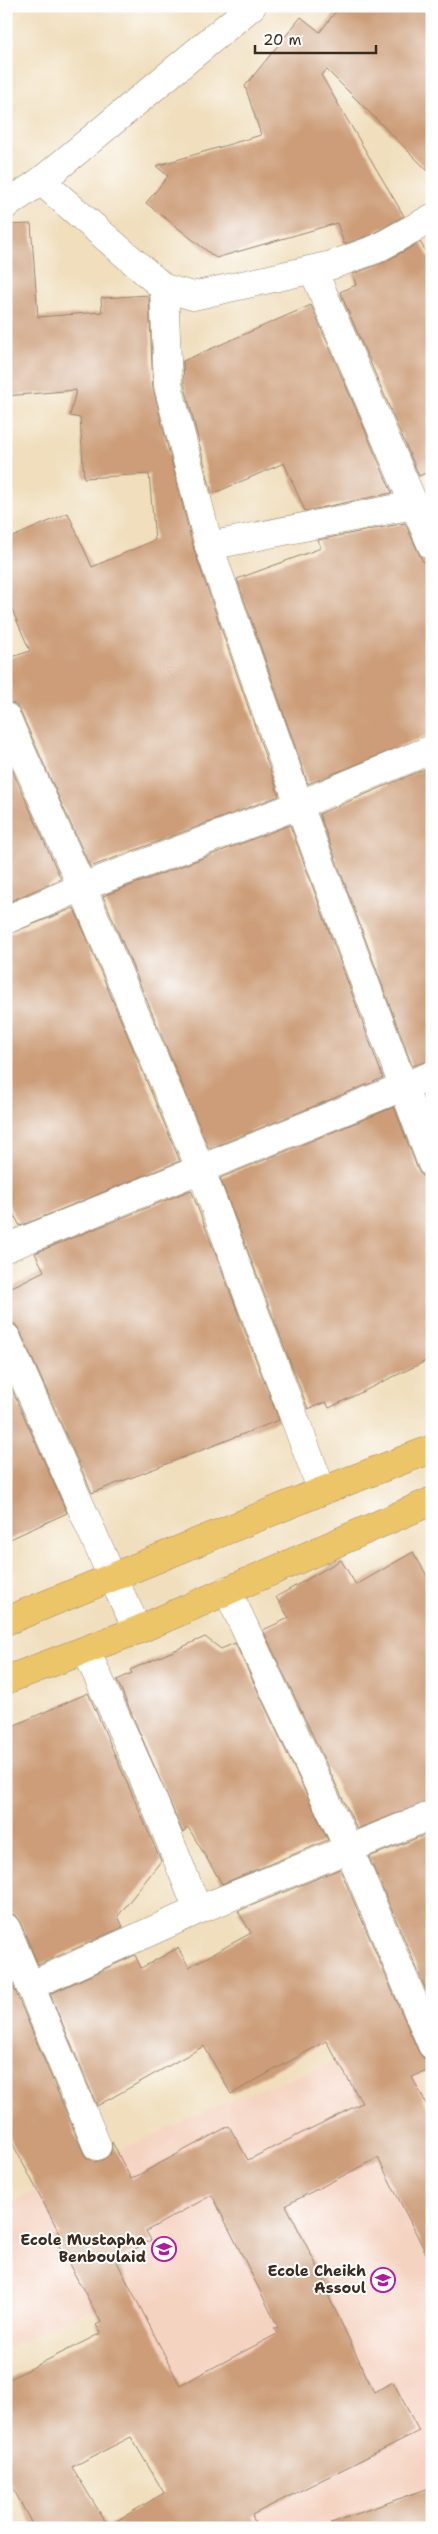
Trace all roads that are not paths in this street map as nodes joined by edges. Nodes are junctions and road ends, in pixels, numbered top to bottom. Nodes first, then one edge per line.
1 (252, 6) edge
2 (41, 181) junction
3 (6, 205) edge
4 (432, 218) edge
5 (312, 270) junction
6 (164, 288) junction
7 (413, 505) junction
8 (209, 546) junction
9 (432, 546) edge
10 (6, 717) edge
11 (432, 749) edge
12 (299, 805) junction
13 (82, 887) junction
14 (6, 920) edge
15 (432, 1075) edge
16 (404, 1087) junction
17 (432, 1164) edge
18 (200, 1168) junction
19 (6, 1248) edge
20 (6, 1337) edge
21 (432, 1449) edge
22 (322, 1491) junction
23 (432, 1501) edge
24 (112, 1577) junction
25 (227, 1590) junction
26 (6, 1621) edge
27 (138, 1630) junction
28 (86, 1650) junction
29 (6, 1680) edge
30 (432, 1814) edge
31 (348, 1847) junction
32 (198, 1910) junction
33 (6, 1928) edge
34 (30, 1986) junction
35 (432, 2045) edge
36 (97, 2146) dead end

1 - 2 street
2 - 3 street
2 - 6 street
4 - 5 street
5 - 6 street
5 - 7 street
6 - 8 street
7 - 8 street
7 - 9 street
8 - 12 street
10 - 13 street
11 - 12 street
12 - 13 street
12 - 16 street
13 - 14 street
13 - 18 street
15 - 16 street
16 - 17 street
16 - 18 street
18 - 19 street
18 - 22 street
20 - 24 street
21 - 22 main road
22 - 24 main road
23 - 25 main road
24 - 26 main road
24 - 27 street
25 - 27 main road
25 - 31 street
27 - 28 main road
28 - 29 main road
28 - 32 street
30 - 31 street
31 - 32 street
31 - 35 street
32 - 34 street
33 - 34 street
34 - 36 street

